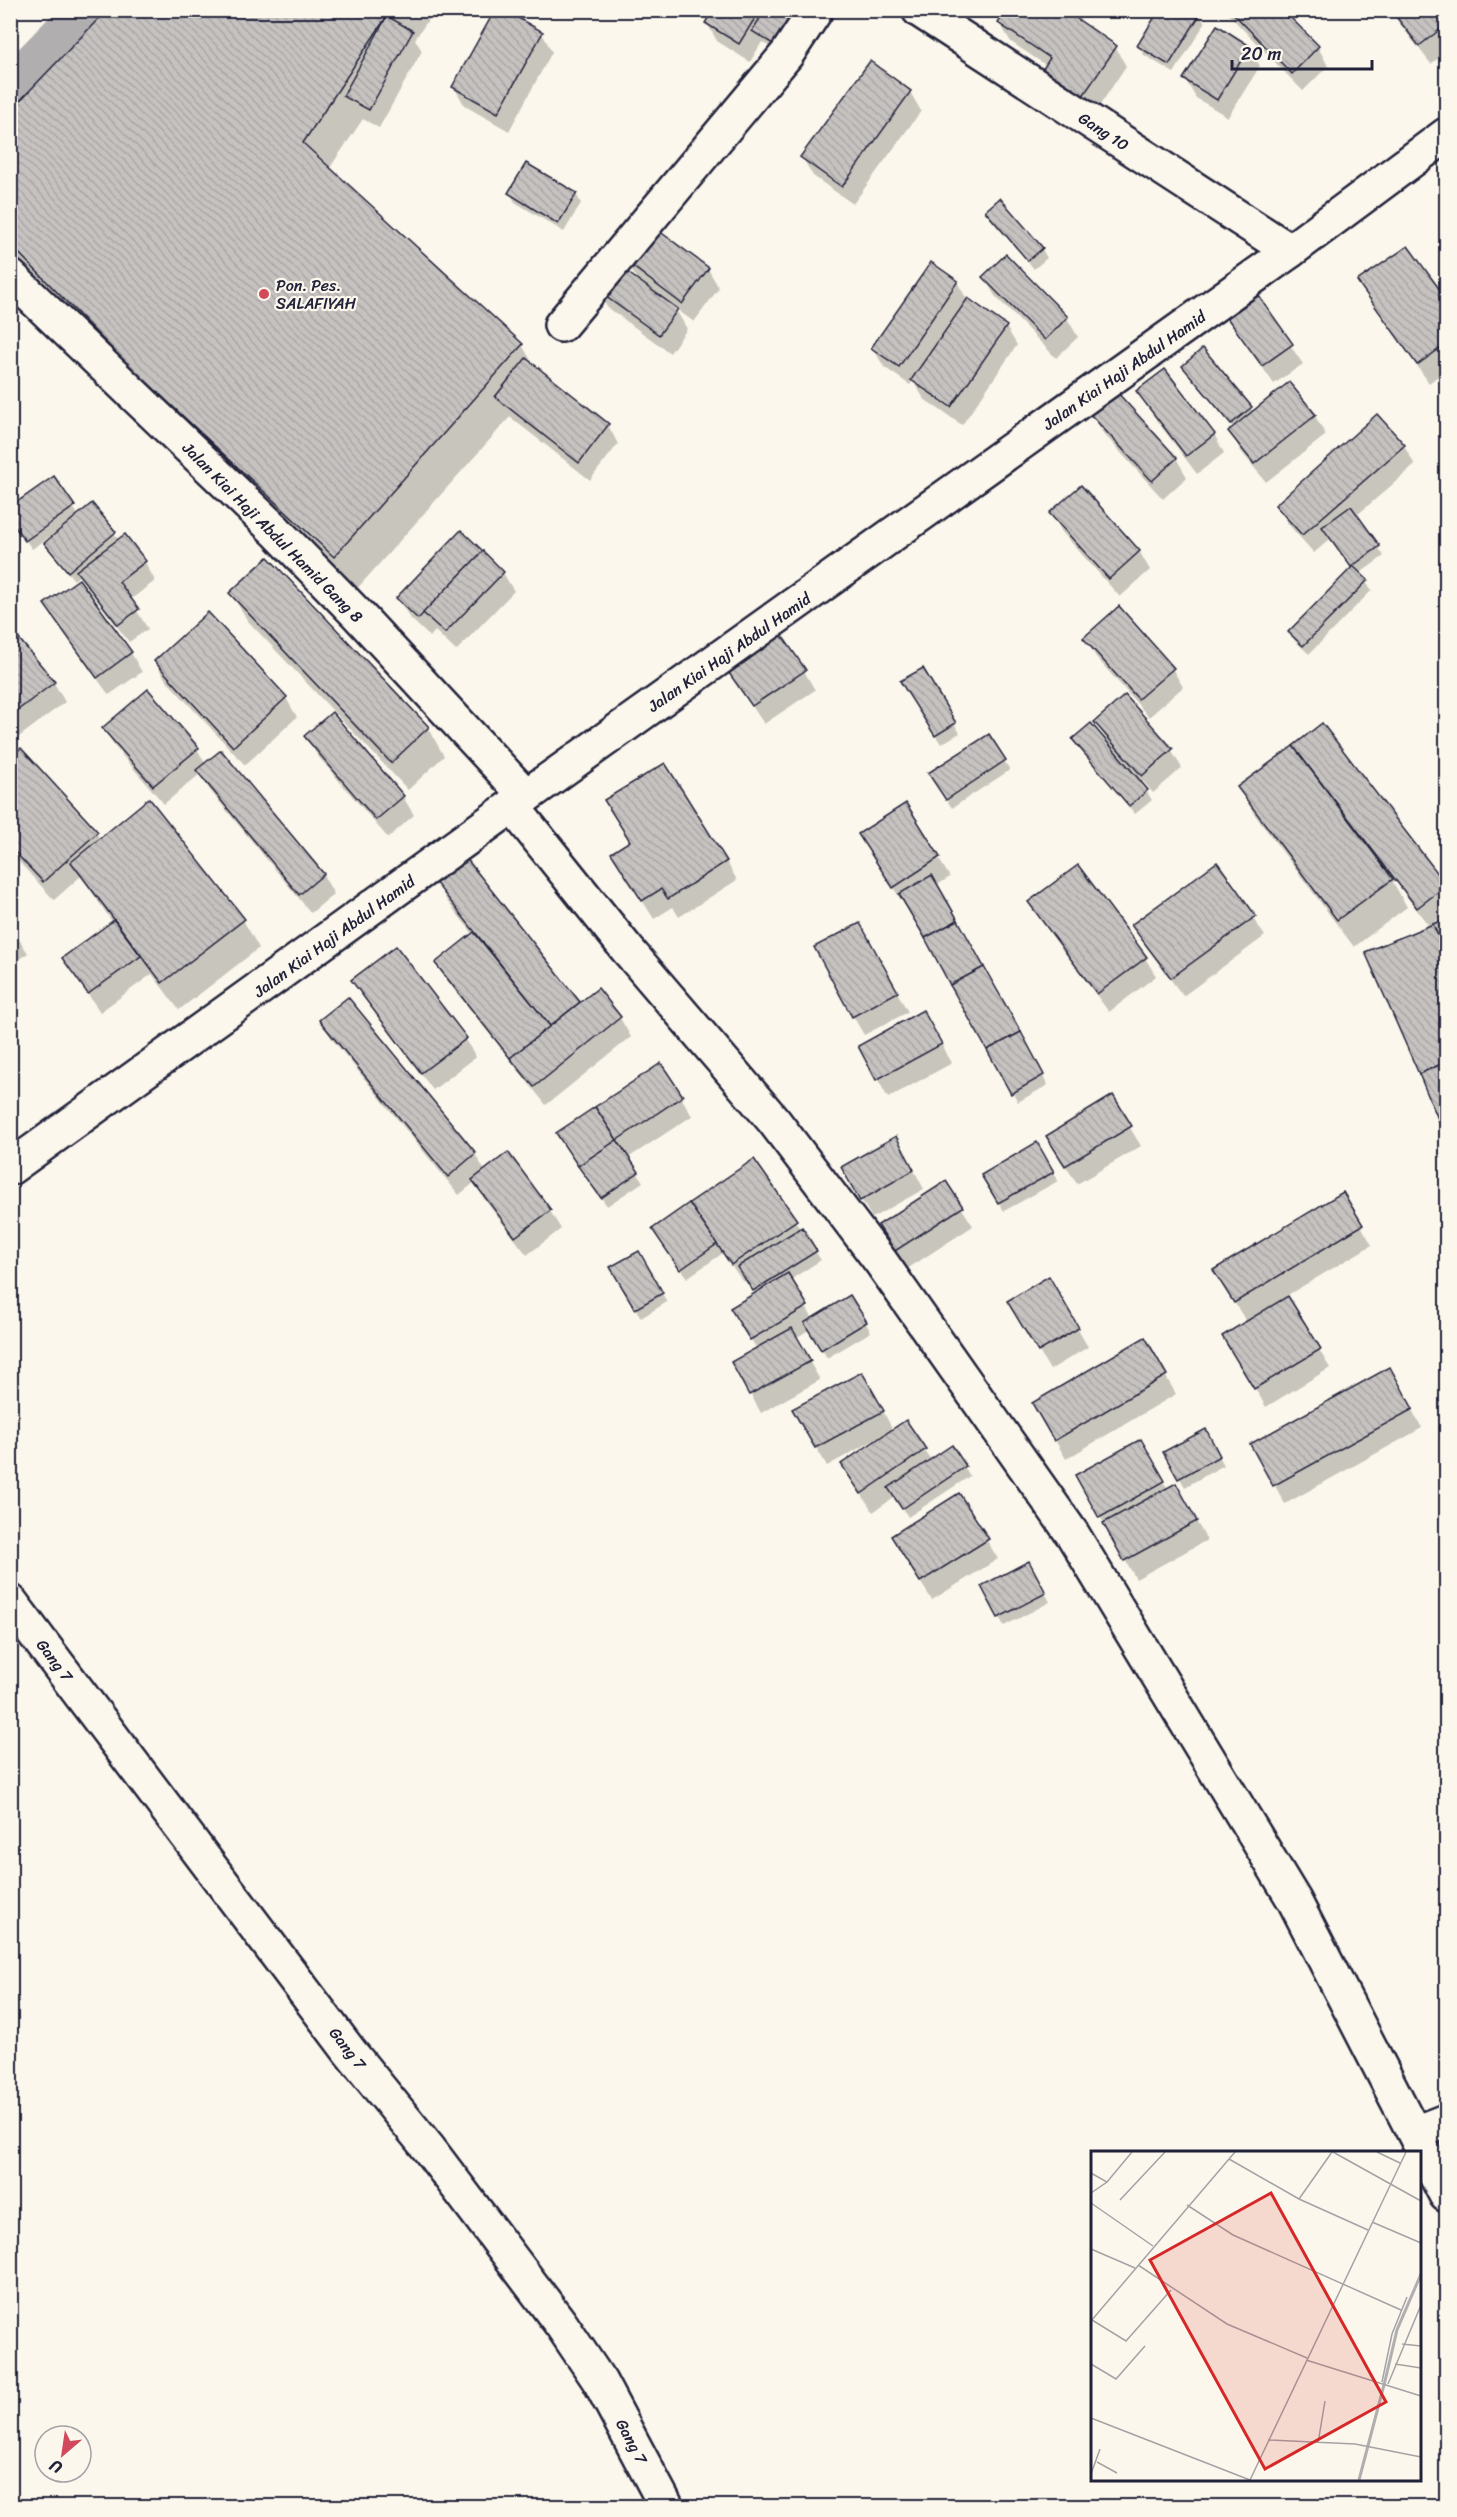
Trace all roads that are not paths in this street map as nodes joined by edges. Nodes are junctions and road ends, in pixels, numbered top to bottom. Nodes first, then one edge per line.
1 (816, 10) edge
2 (918, 10) edge
3 (1446, 135) edge
4 (1290, 251) junction
5 (10, 276) edge
6 (561, 325) dead end
7 (520, 802) junction
8 (10, 1168) edge
9 (10, 1601) edge
10 (1446, 2121) edge
11 (1415, 2133) junction
12 (1446, 2196) edge
13 (666, 2506) edge

1 - 6 street
2 - 4 street, Gang 10
3 - 4 street, Jalan Kiai Haji Abdul Hamid
4 - 7 street, Jalan Kiai Haji Abdul Hamid
5 - 7 street, Jalan Kiai Haji Abdul Hamid Gang 8
7 - 8 street, Jalan Kiai Haji Abdul Hamid
7 - 11 street, Jalan Kiai Haji Abdul Hamid Gang 8
9 - 13 street, Gang 7
10 - 11 street
11 - 12 street, Jalan Kiai Haji Abdul Hamid Gang 8

